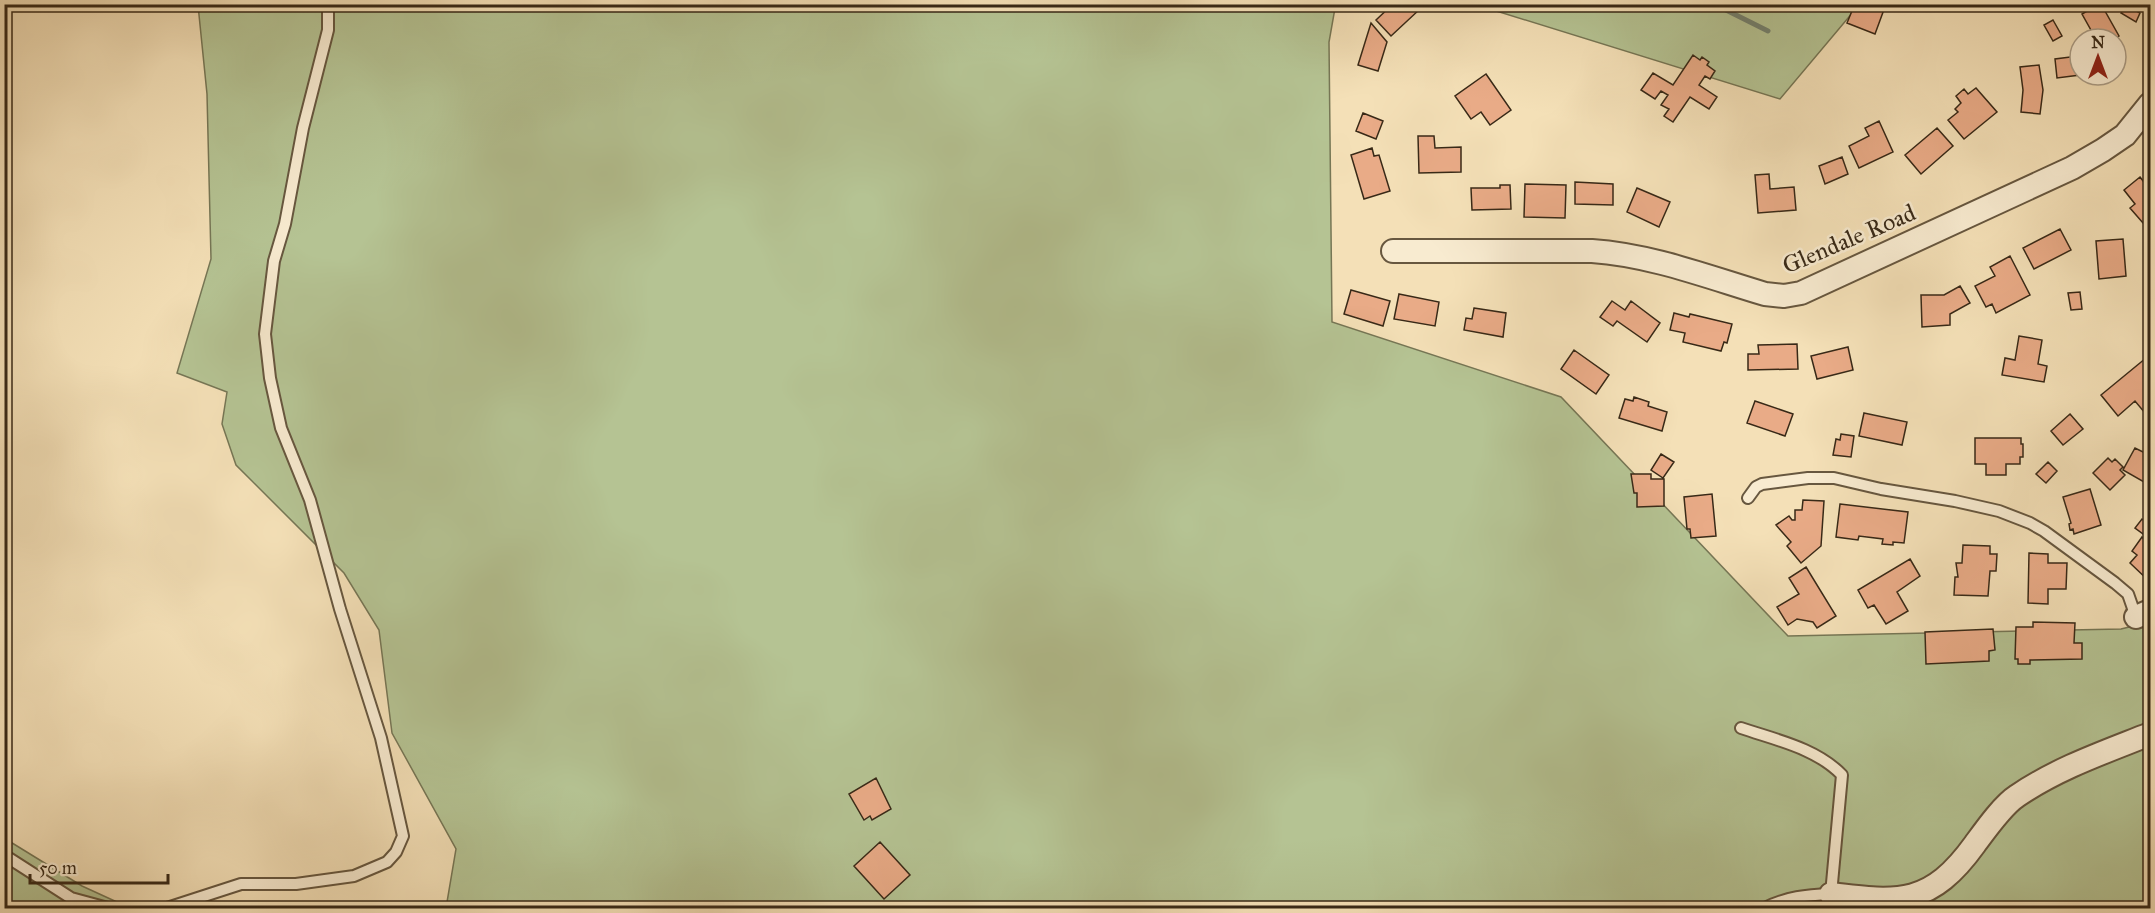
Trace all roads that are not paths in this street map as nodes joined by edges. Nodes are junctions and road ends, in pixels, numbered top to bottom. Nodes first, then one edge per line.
1 (328, 4) edge
2 (2151, 104) edge
3 (1394, 250) dead end
4 (1748, 498) dead end
5 (2143, 614) edge
6 (1741, 728) dead end
7 (2151, 734) edge
8 (4, 855) edge
9 (1831, 894) junction
10 (108, 909) edge
11 (133, 909) edge
12 (1765, 909) edge

1 - 11 lane
2 - 3 street, Glendale Road
4 - 5 lane
6 - 9 lane
7 - 9 street
8 - 10 lane
9 - 12 lane

